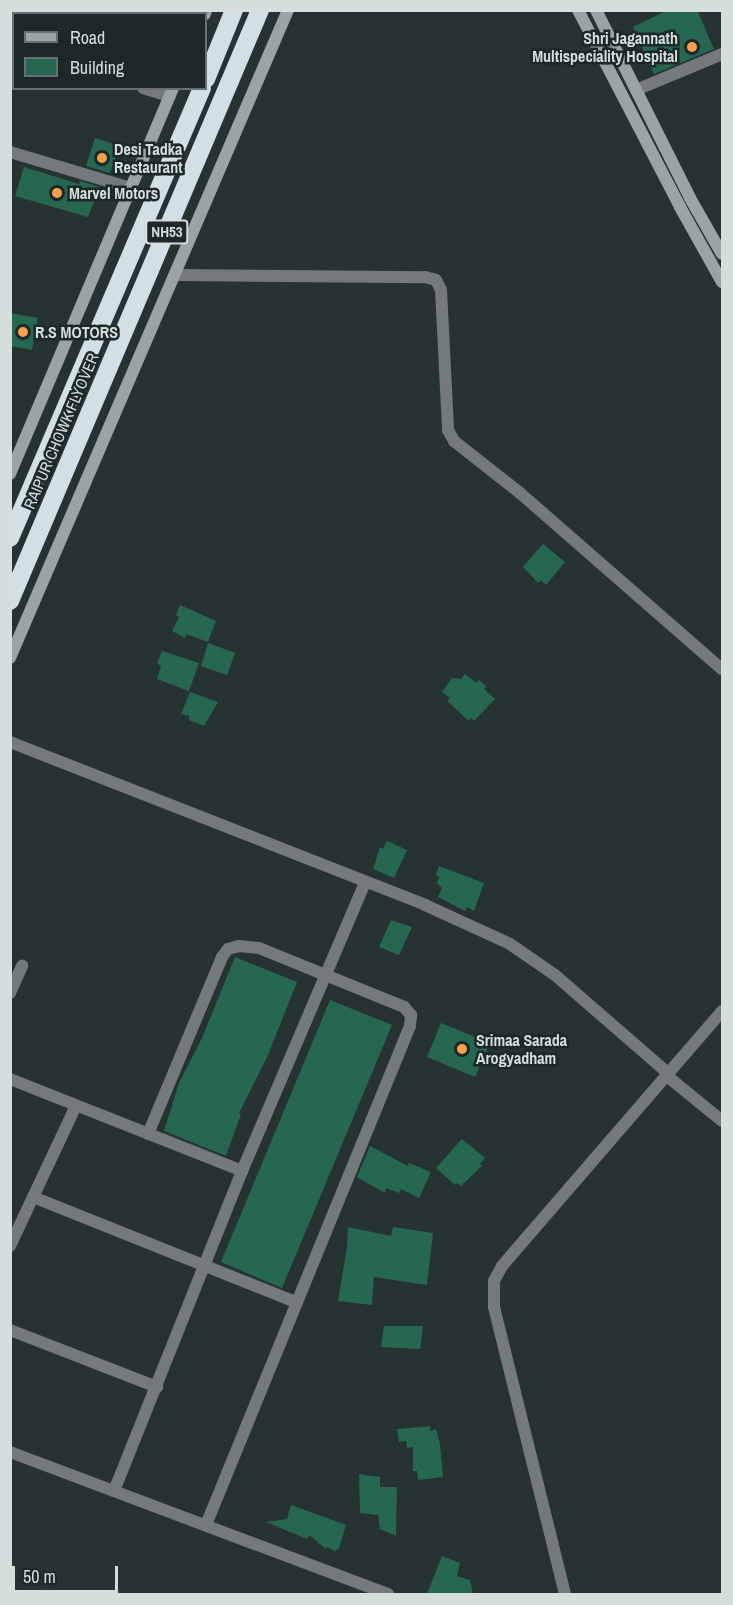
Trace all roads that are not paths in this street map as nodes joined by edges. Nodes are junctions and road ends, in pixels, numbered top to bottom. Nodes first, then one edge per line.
1 (234, 10) edge
2 (260, 10) edge
3 (288, 10) edge
4 (578, 10) edge
5 (596, 10) edge
6 (723, 54) edge
7 (207, 77) edge
8 (201, 90) edge
9 (636, 90) junction
10 (171, 92) edge
11 (10, 152) edge
12 (131, 188) junction
13 (722, 253) edge
14 (175, 275) junction
15 (723, 282) edge
16 (10, 474) edge
17 (10, 538) edge
18 (10, 601) edge
19 (10, 658) edge
20 (723, 669) edge
21 (10, 742) edge
22 (365, 883) junction
23 (22, 966) dead end
24 (326, 974) junction
25 (10, 993) edge
26 (723, 1011) edge
27 (668, 1075) junction
28 (10, 1079) edge
29 (76, 1106) junction
30 (723, 1121) edge
31 (148, 1134) junction
32 (242, 1171) junction
33 (33, 1197) junction
34 (10, 1246) edge
35 (205, 1263) junction
36 (296, 1302) junction
37 (10, 1330) edge
38 (157, 1387) junction
39 (10, 1452) edge
40 (114, 1491) junction
41 (206, 1525) junction
42 (388, 1594) edge
43 (565, 1594) edge

1 - 7 highway
2 - 18 highway, RAIPUR CHOWK FLYOVER / NH53
3 - 14 street
4 - 15 street
5 - 9 street
6 - 9 street
8 - 17 highway, RAIPUR CHOWK FLYOVER / NH53
9 - 13 street
10 - 12 street
11 - 12 street
12 - 16 street
14 - 19 street
14 - 20 street
21 - 22 street
22 - 24 street
22 - 27 street
23 - 25 street
24 - 31 street
24 - 32 street
24 - 36 street
26 - 27 street
27 - 30 street
27 - 43 street
28 - 29 street
29 - 31 street
29 - 33 street
31 - 32 street
32 - 35 street
33 - 34 street
33 - 35 street
35 - 36 street
35 - 38 street
36 - 41 street
37 - 38 street
38 - 40 street
39 - 40 street
40 - 41 street
41 - 42 street

